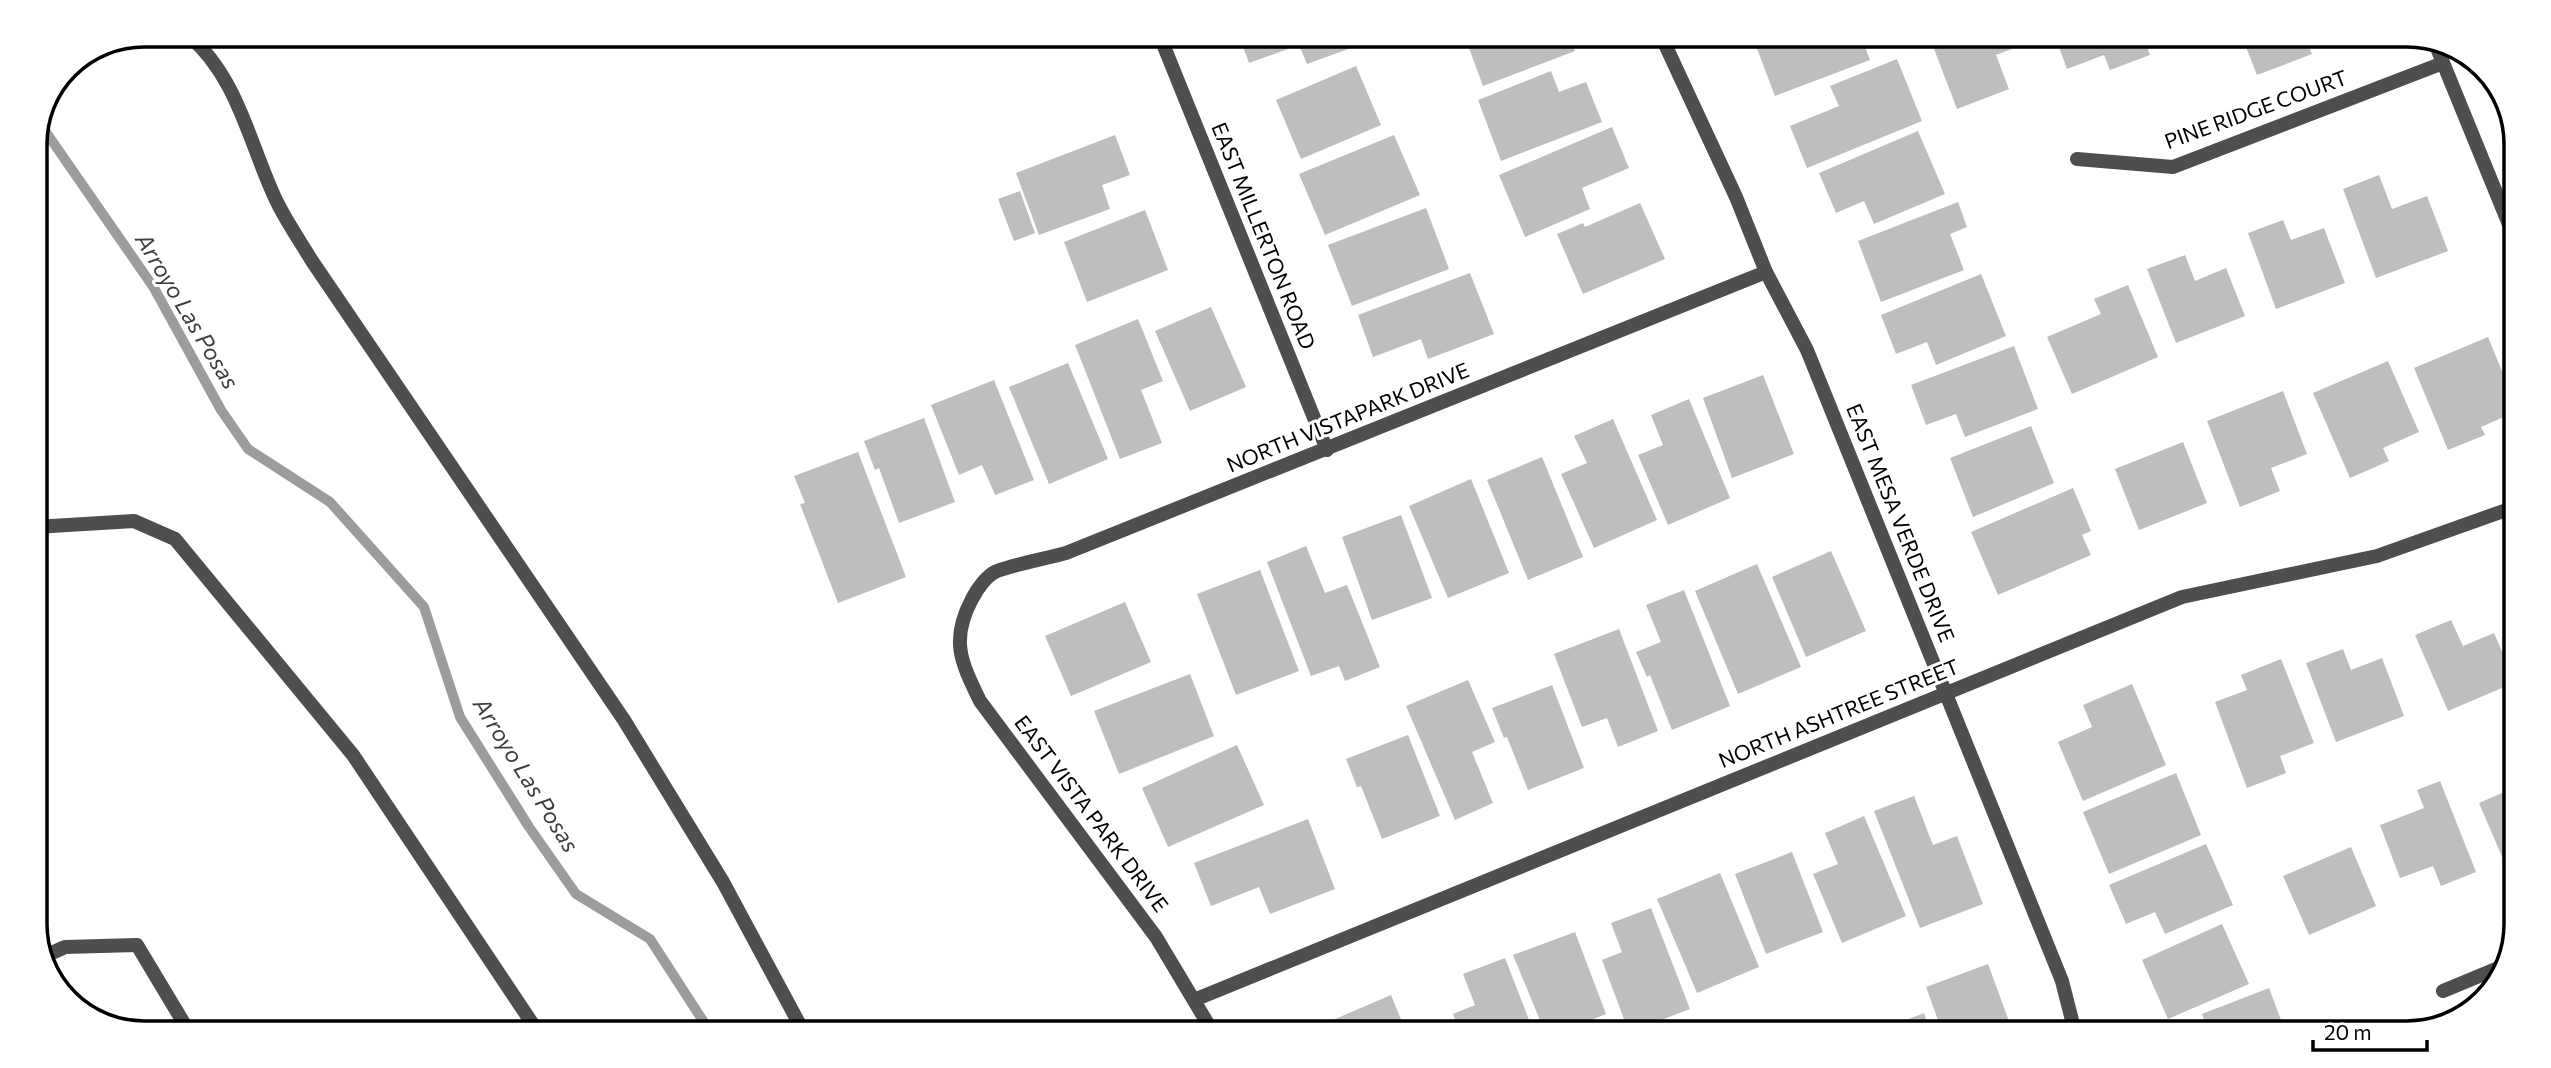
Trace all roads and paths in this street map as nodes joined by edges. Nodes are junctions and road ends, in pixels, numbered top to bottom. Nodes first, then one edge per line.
1 (202, 47) edge
2 (1163, 47) edge
3 (1666, 47) edge
4 (2439, 53) edge
5 (2443, 63) junction
6 (2077, 159) dead end
7 (2504, 212) edge
8 (1766, 272) junction
9 (1326, 450) junction
10 (2504, 511) edge
11 (47, 526) edge
12 (962, 618) joint
13 (1945, 693) junction
14 (52, 953) edge
15 (2492, 971) edge
16 (2443, 991) dead end
17 (1194, 1000) junction
18 (183, 1021) edge
19 (531, 1021) edge
20 (798, 1021) edge
21 (1206, 1021) edge
22 (2073, 1021) edge

1 - 20 street
2 - 9 street, EAST MILLERTON ROAD
3 - 8 street, EAST MESA VERDE DRIVE
4 - 5 street
5 - 6 street, PINE RIDGE COURT
5 - 7 street
8 - 9 street, NORTH VISTAPARK DRIVE
8 - 13 street, EAST MESA VERDE DRIVE
9 - 12 street, NORTH VISTAPARK DRIVE
10 - 13 street, NORTH ASHTREE STREET
11 - 19 street
12 - 17 street, EAST VISTA PARK DRIVE
13 - 17 street, NORTH ASHTREE STREET
13 - 22 street, EAST MESA VERDE DRIVE
14 - 18 street
15 - 16 street
17 - 21 street, EAST VISTA PARK DRIVE

